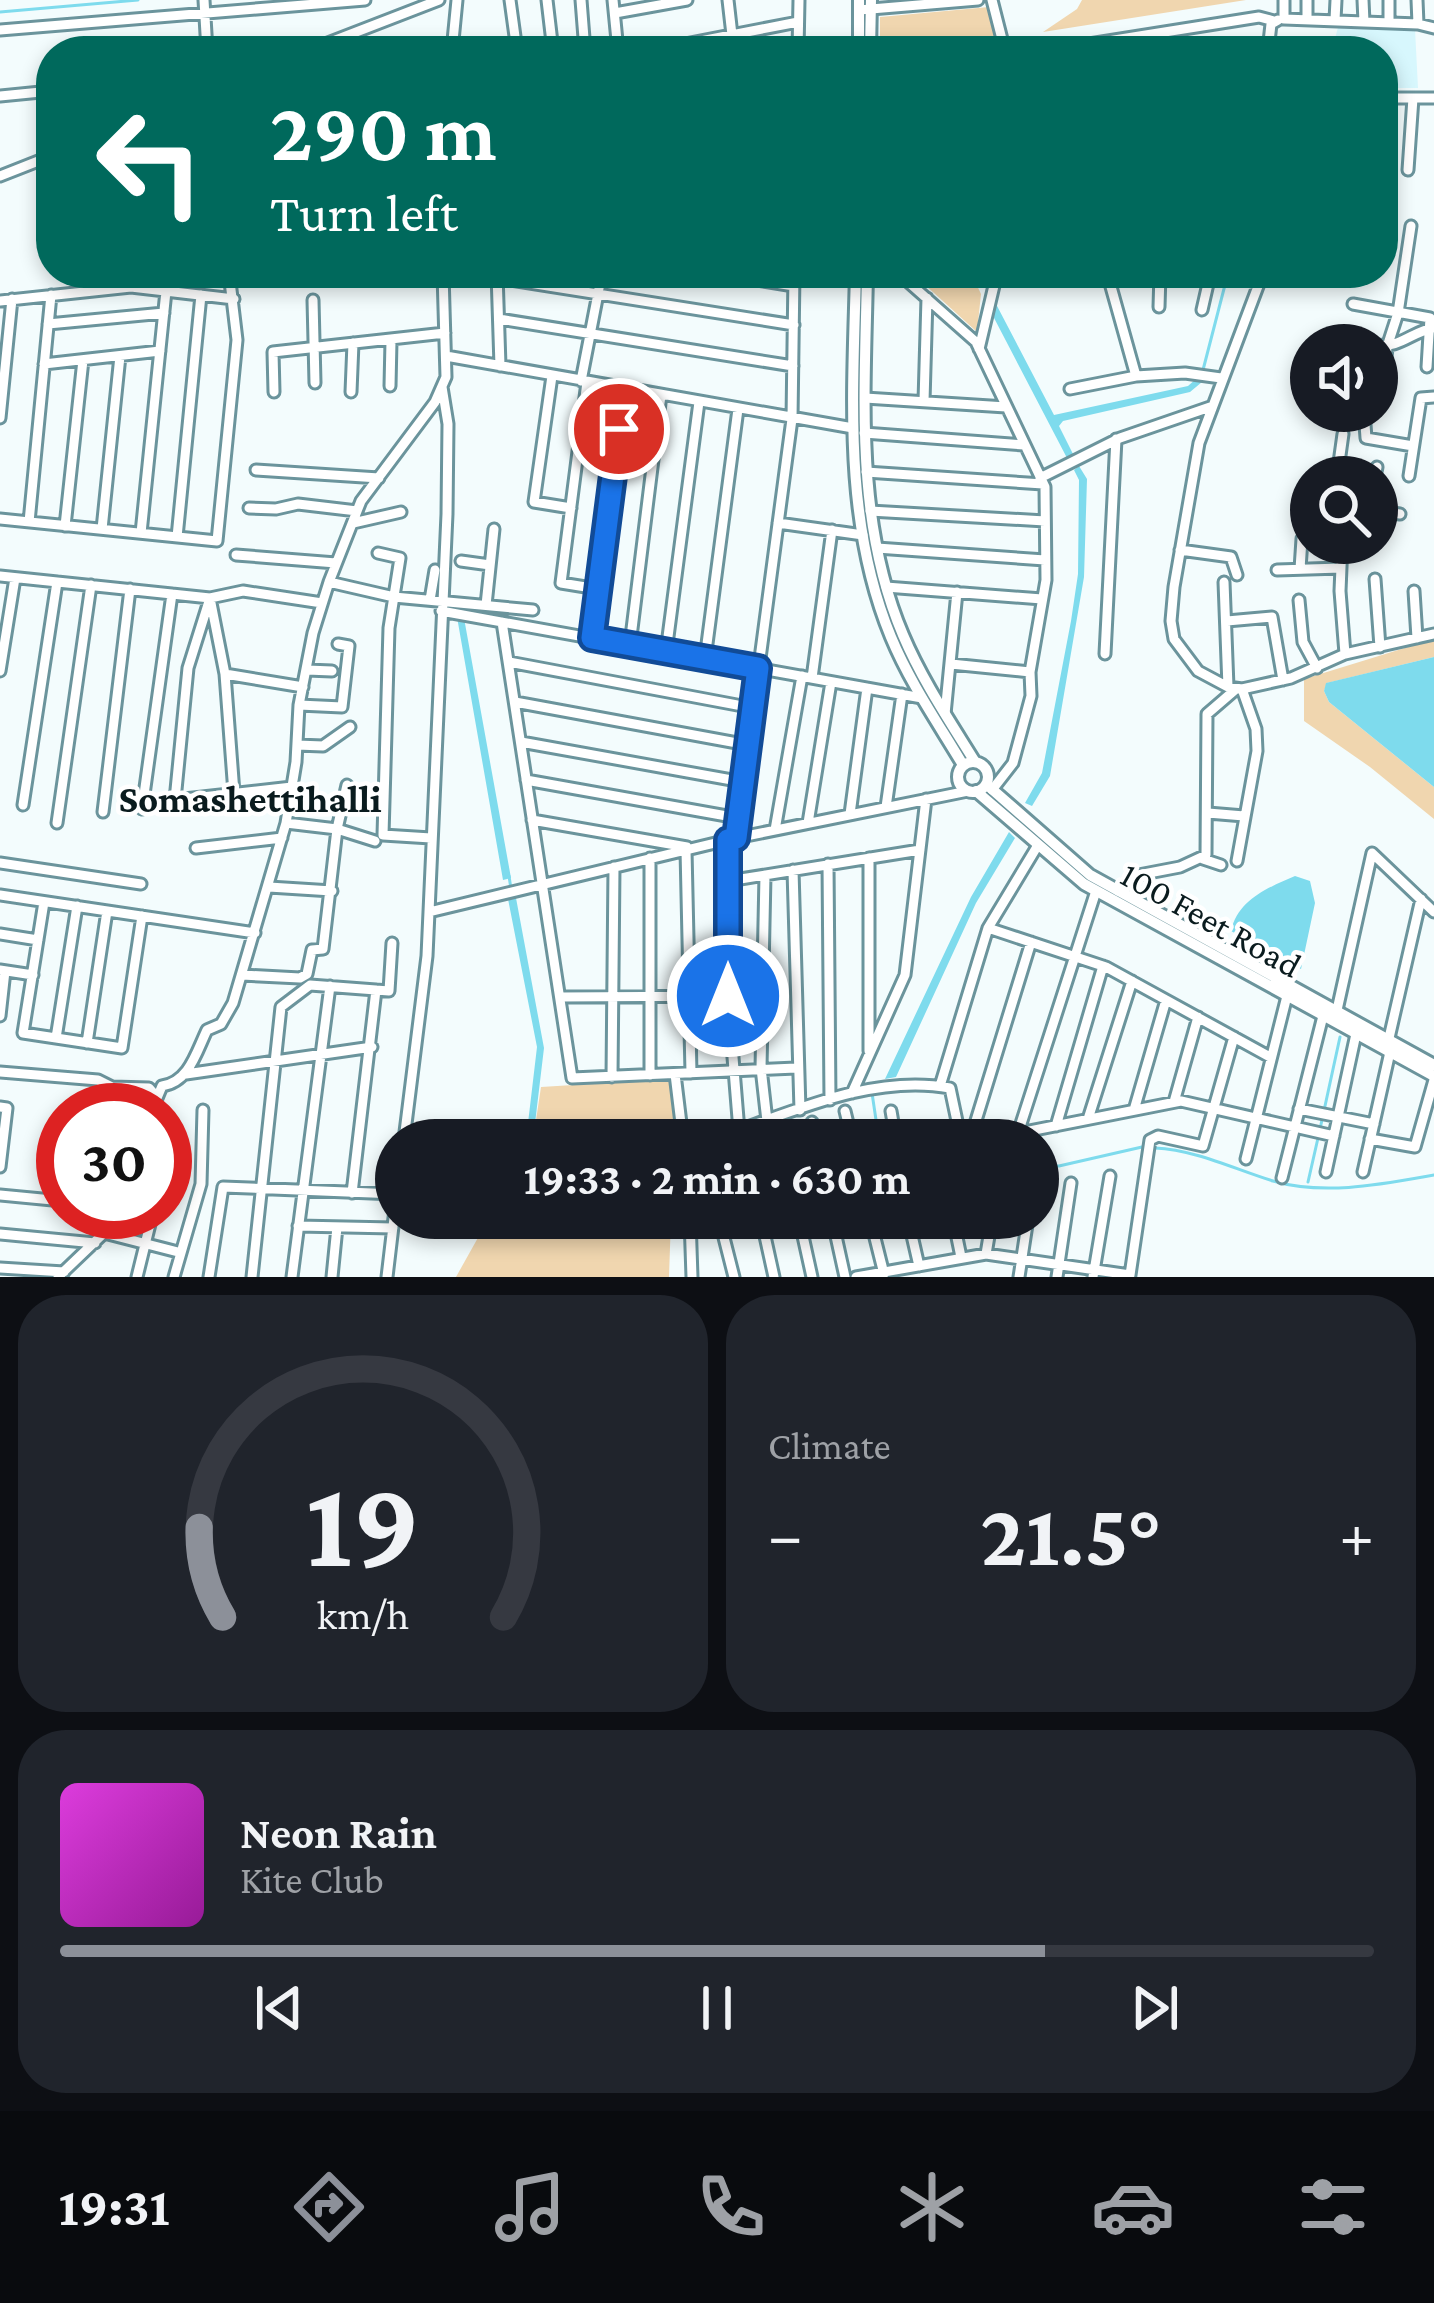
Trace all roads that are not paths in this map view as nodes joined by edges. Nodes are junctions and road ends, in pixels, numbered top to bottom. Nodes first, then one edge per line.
1 (204, 0) edge
2 (365, 0) edge
3 (439, 0) edge
4 (458, 0) edge
5 (511, 0) edge
6 (547, 0) edge
7 (580, 0) edge
8 (614, 0) edge
9 (687, 0) edge
10 (728, 0) edge
11 (799, 0) edge
12 (978, 0) edge
13 (992, 0) edge
14 (1284, 0) edge
15 (1307, 0) edge
16 (1336, 0) edge
17 (1363, 0) edge
18 (1389, 0) edge
19 (1417, 0) edge
20 (948, 1) edge
21 (865, 5) edge
22 (204, 13) junction
23 (615, 13) junction
24 (1307, 19) junction
25 (1279, 20) junction
26 (1335, 20) junction
27 (798, 22) junction
28 (1364, 22) junction
29 (1389, 22) junction
30 (1418, 24) junction
31 (1434, 28) edge
32 (0, 30) edge
33 (732, 35) junction
34 (206, 36) edge
35 (346, 36) edge
36 (454, 36) edge
37 (515, 36) edge
38 (551, 36) edge
39 (584, 36) edge
40 (617, 36) edge
41 (727, 36) edge
42 (798, 36) edge
43 (861, 36) edge
44 (868, 36) edge
45 (1001, 36) edge
46 (1139, 36) edge
47 (1272, 36) edge
48 (36, 92) edge
49 (0, 96) edge
50 (1398, 98) edge
51 (1413, 98) junction
52 (1434, 98) edge
53 (36, 162) edge
54 (1408, 170) dead end
55 (0, 176) edge
56 (1411, 226) dead end
57 (121, 288) edge
58 (140, 288) edge
59 (232, 288) edge
60 (444, 288) edge
61 (498, 288) edge
62 (566, 288) edge
63 (599, 288) edge
64 (794, 288) edge
65 (856, 288) edge
66 (867, 288) edge
67 (915, 288) edge
68 (995, 288) edge
69 (1111, 288) edge
70 (1158, 288) edge
71 (1207, 288) edge
72 (1257, 288) edge
73 (166, 291) junction
74 (598, 294) junction
75 (51, 295) junction
76 (201, 295) junction
77 (927, 298) junction
78 (234, 299) junction
79 (6, 300) edge
80 (314, 300) dead end
81 (1353, 304) dead end
82 (1160, 307) dead end
83 (1202, 310) dead end
84 (164, 313) junction
85 (1398, 313) junction
86 (499, 319) junction
87 (48, 324) junction
88 (1392, 324) edge
89 (794, 325) junction
90 (1433, 328) edge
91 (445, 333) junction
92 (590, 334) junction
93 (391, 340) junction
94 (1398, 340) edge
95 (353, 343) junction
96 (315, 346) junction
97 (979, 350) junction
98 (160, 352) junction
99 (120, 356) junction
100 (446, 356) junction
101 (82, 360) junction
102 (44, 364) junction
103 (793, 366) junction
104 (500, 367) junction
105 (1427, 367) dead end
106 (552, 376) junction
107 (1136, 376) junction
108 (1220, 378) junction
109 (315, 382) dead end
110 (584, 382) junction
111 (391, 386) dead end
112 (442, 387) junction
113 (624, 389) junction
114 (1070, 389) dead end
115 (274, 392) dead end
116 (351, 392) dead end
117 (661, 395) junction
118 (1434, 397) edge
119 (865, 398) junction
120 (924, 401) junction
121 (699, 402) junction
122 (1006, 407) junction
123 (1210, 407) junction
124 (738, 409) junction
125 (0, 418) edge
126 (792, 418) junction
127 (858, 431) junction
128 (1366, 432) edge
129 (1343, 434) dead end
130 (1116, 440) junction
131 (1024, 445) junction
132 (1413, 446) junction
133 (1340, 456) edge
134 (256, 470) dead end
135 (866, 472) junction
136 (1409, 476) dead end
137 (379, 478) junction
138 (1042, 481) junction
139 (249, 508) dead end
140 (571, 508) junction
141 (357, 511) junction
142 (870, 511) junction
143 (401, 512) dead end
144 (0, 519) edge
145 (1045, 521) junction
146 (29, 522) junction
147 (353, 523) junction
148 (778, 523) junction
149 (65, 526) junction
150 (494, 529) dead end
151 (102, 530) junction
152 (832, 530) junction
153 (141, 533) junction
154 (863, 535) junction
155 (177, 537) junction
156 (877, 548) junction
157 (1180, 550) junction
158 (378, 553) dead end
159 (236, 554) dead end
160 (1046, 560) junction
161 (461, 561) dead end
162 (336, 563) junction
163 (1300, 564) edge
164 (1341, 564) edge
165 (490, 565) junction
166 (1341, 568) junction
167 (1300, 569) junction
168 (435, 570) dead end
169 (1277, 571) dead end
170 (1237, 575) dead end
171 (0, 576) edge
172 (15, 578) junction
173 (1375, 579) dead end
174 (57, 582) junction
175 (329, 582) junction
176 (1224, 582) dead end
177 (91, 585) junction
178 (886, 587) junction
179 (598, 589) junction
180 (130, 590) junction
181 (1414, 591) dead end
182 (957, 592) junction
183 (172, 594) junction
184 (394, 596) junction
185 (210, 598) junction
186 (1042, 599) junction
187 (1299, 600) dead end
188 (322, 603) junction
189 (437, 604) junction
190 (486, 605) junction
191 (533, 610) dead end
192 (1227, 621) junction
193 (502, 622) junction
194 (1434, 634) edge
195 (592, 638) junction
196 (1417, 638) junction
197 (338, 644) dead end
198 (630, 645) junction
199 (1380, 647) junction
200 (666, 652) junction
201 (1105, 654) dead end
202 (1346, 654) junction
203 (705, 659) junction
204 (508, 662) junction
205 (951, 664) junction
206 (758, 668) junction
207 (1317, 668) junction
208 (307, 670) junction
209 (0, 671) edge
210 (332, 671) dead end
211 (1030, 672) junction
212 (224, 674) junction
213 (807, 677) junction
214 (1283, 680) junction
215 (831, 682) junction
216 (303, 687) junction
217 (868, 688) junction
218 (1235, 688) junction
219 (902, 694) junction
220 (922, 698) junction
221 (514, 702) junction
222 (299, 705) junction
223 (753, 708) junction
224 (945, 714) junction
225 (350, 727) dead end
226 (520, 742) junction
227 (297, 745) junction
228 (748, 745) junction
229 (231, 756) junction
230 (214, 758) dead end
231 (969, 764) junction
232 (526, 780) junction
233 (743, 782) junction
234 (347, 785) dead end
235 (292, 787) junction
236 (980, 789) junction
237 (234, 793) junction
238 (926, 799) junction
239 (23, 805) dead end
240 (886, 807) junction
241 (142, 809) dead end
242 (103, 812) dead end
243 (1208, 813) junction
244 (850, 814) junction
245 (1244, 816) junction
246 (738, 818) junction
247 (532, 820) junction
248 (58, 823) dead end
249 (286, 823) junction
250 (808, 823) junction
251 (337, 829) junction
252 (775, 830) junction
253 (282, 838) junction
254 (431, 838) junction
255 (732, 839) junction
256 (375, 841) dead end
257 (1041, 841) junction
258 (196, 848) dead end
259 (689, 849) junction
260 (920, 850) junction
261 (650, 858) junction
262 (868, 858) junction
263 (1203, 860) junction
264 (1237, 861) dead end
265 (0, 862) edge
266 (829, 865) junction
267 (1221, 866) dead end
268 (614, 867) junction
269 (793, 870) junction
270 (765, 875) junction
271 (728, 881) junction
272 (141, 884) dead end
273 (542, 885) junction
274 (269, 887) junction
275 (332, 891) junction
276 (1096, 891) junction
277 (1118, 891) junction
278 (0, 896) edge
279 (1420, 899) junction
280 (44, 902) junction
281 (77, 907) junction
282 (107, 911) junction
283 (428, 912) junction
284 (1434, 912) edge
285 (142, 916) junction
286 (988, 928) junction
287 (256, 933) junction
288 (0, 934) edge
289 (38, 940) junction
290 (1031, 942) junction
291 (392, 944) dead end
292 (1073, 956) junction
293 (1103, 966) junction
294 (3, 971) edge
295 (33, 975) junction
296 (242, 975) junction
297 (1132, 981) junction
298 (330, 986) junction
299 (376, 990) junction
300 (650, 996) junction
301 (689, 996) junction
302 (728, 996) junction
303 (1287, 996) junction
304 (560, 997) junction
305 (613, 997) junction
306 (1166, 1000) junction
307 (1337, 1010) junction
308 (0, 1016) edge
309 (1323, 1016) junction
310 (1198, 1017) junction
311 (1356, 1034) junction
312 (1234, 1037) junction
313 (56, 1038) junction
314 (87, 1042) junction
315 (1389, 1045) junction
316 (372, 1047) junction
317 (321, 1054) junction
318 (869, 1054) junction
319 (1270, 1057) junction
320 (275, 1061) junction
321 (1434, 1065) edge
322 (761, 1068) junction
323 (796, 1068) junction
324 (733, 1070) junction
325 (0, 1072) edge
326 (691, 1073) junction
327 (186, 1074) junction
328 (675, 1074) junction
329 (650, 1075) junction
330 (612, 1076) junction
331 (1434, 1078) edge
332 (104, 1083) edge
333 (175, 1083) edge
334 (940, 1086) junction
335 (853, 1093) junction
336 (830, 1100) junction
337 (1174, 1102) junction
338 (0, 1107) edge
339 (1214, 1108) junction
340 (1300, 1108) junction
341 (203, 1110) dead end
342 (800, 1110) junction
343 (1134, 1110) junction
344 (845, 1111) dead end
345 (891, 1111) dead end
346 (1338, 1116) junction
347 (407, 1119) edge
348 (680, 1119) edge
349 (740, 1119) edge
350 (771, 1119) edge
351 (782, 1119) edge
352 (847, 1119) edge
353 (892, 1119) edge
354 (960, 1119) edge
355 (973, 1119) edge
356 (1022, 1119) edge
357 (1059, 1119) edge
358 (1088, 1119) junction
359 (1254, 1119) junction
360 (1374, 1124) junction
361 (1059, 1126) edge
362 (1295, 1128) junction
363 (1334, 1136) junction
364 (1370, 1138) junction
365 (1246, 1159) dead end
366 (0, 1167) edge
367 (1326, 1172) dead end
368 (1363, 1172) dead end
369 (1109, 1176) dead end
370 (1282, 1178) dead end
371 (1071, 1183) dead end
372 (261, 1189) junction
373 (303, 1192) junction
374 (352, 1193) junction
375 (0, 1195) edge
376 (375, 1196) edge
377 (36, 1198) edge
378 (298, 1226) junction
379 (337, 1227) junction
380 (375, 1228) edge
381 (0, 1234) edge
382 (99, 1239) edge
383 (130, 1239) edge
384 (144, 1239) edge
385 (391, 1239) edge
386 (691, 1239) edge
387 (724, 1239) edge
388 (766, 1239) edge
389 (804, 1239) edge
390 (837, 1239) edge
391 (877, 1239) edge
392 (913, 1239) edge
393 (957, 1239) edge
394 (988, 1239) edge
395 (1025, 1239) edge
396 (143, 1242) junction
397 (95, 1243) junction
398 (178, 1252) junction
399 (986, 1254) junction
400 (961, 1257) junction
401 (1022, 1260) junction
402 (919, 1266) junction
403 (0, 1268) edge
404 (1058, 1271) edge
405 (61, 1274) edge
406 (886, 1274) edge
407 (1094, 1274) edge
408 (1130, 1276) edge
409 (137, 1277) edge
410 (174, 1277) edge
411 (208, 1277) edge
412 (251, 1277) edge
413 (292, 1277) edge
414 (332, 1277) edge
415 (386, 1277) edge
416 (692, 1277) edge
417 (734, 1277) edge
418 (774, 1277) edge
419 (812, 1277) edge
420 (845, 1277) edge
421 (856, 1277) edge
422 (1019, 1277) edge

1 - 22 street
2 - 22 street
3 - 35 street
4 - 36 street
5 - 37 street
6 - 38 street
7 - 39 street
8 - 23 street
9 - 23 street
10 - 33 street
11 - 27 street
12 - 20 street
13 - 45 street
14 - 25 street
15 - 24 street
16 - 26 street
17 - 28 street
18 - 29 street
19 - 30 street
20 - 21 street
21 - 43 main road
21 - 44 main road
22 - 32 street
22 - 34 street
23 - 40 street
24 - 25 street
24 - 26 street
25 - 46 street
25 - 47 street
26 - 28 street
27 - 33 street
27 - 42 street
28 - 29 street
29 - 30 street
30 - 31 street
33 - 41 street
48 - 49 street
50 - 51 street
51 - 52 street
51 - 54 street
53 - 55 street
56 - 85 street
57 - 75 street
58 - 73 street
59 - 78 street
60 - 91 street
61 - 86 street
62 - 74 street
63 - 74 street
64 - 89 street
65 - 127 main road, 100 Feet Road
66 - 119 main road, 100 Feet Road
67 - 77 street
68 - 97 street
69 - 107 street
70 - 82 street
71 - 83 street
72 - 108 street
73 - 76 street
73 - 84 street
74 - 89 street
74 - 92 street
75 - 79 street
75 - 87 street
76 - 78 street
76 - 155 street
77 - 97 street
77 - 120 street
78 - 155 street
79 - 125 street
80 - 96 street
81 - 85 street
84 - 87 street
84 - 98 street
85 - 88 street
85 - 90 street
86 - 92 street
86 - 104 street
87 - 102 street
89 - 103 street
90 - 94 street
90 - 105 street
91 - 93 street
91 - 100 street
92 - 103 street
92 - 110 street
93 - 95 street
93 - 111 street
95 - 96 street
95 - 116 street
96 - 109 street
96 - 115 street
97 - 122 street
98 - 99 street
98 - 153 street
99 - 101 street
99 - 151 street
100 - 104 street
100 - 112 street
101 - 102 street
101 - 149 street
102 - 146 street
103 - 126 street
104 - 106 street
106 - 110 street
106 - 140 street
107 - 108 street
107 - 114 street
108 - 123 street
110 - 113 street
110 - 140 street
112 - 137 street
112 - 189 street
113 - 117 street
113 - 179 street
117 - 121 street
117 - 198 street
118 - 132 street
119 - 120 street
119 - 127 main road, 100 Feet Road
120 - 122 street
121 - 124 street
121 - 200 street
122 - 131 street
123 - 130 street
123 - 157 street
124 - 126 street
124 - 203 street
126 - 127 street
126 - 148 street
127 - 131 street
127 - 135 main road, 100 Feet Road
127 - 154 main road, 100 Feet Road
128 - 132 street
129 - 133 street
130 - 138 street
130 - 201 street
131 - 138 street
132 - 136 street
134 - 137 street
135 - 138 street
135 - 142 main road, 100 Feet Road
137 - 141 street
138 - 145 street
139 - 141 street
140 - 179 street
141 - 147 street
142 - 145 street
142 - 156 main road, 100 Feet Road
143 - 147 street
144 - 146 street
145 - 160 street
146 - 149 street
147 - 162 street
148 - 152 street
148 - 206 street
149 - 151 street
150 - 165 street
151 - 153 street
152 - 154 street
152 - 213 street
153 - 155 street
154 - 220 main road, 100 Feet Road
156 - 160 street
156 - 178 main road, 100 Feet Road
157 - 170 street
157 - 218 street
158 - 184 street
159 - 162 street
160 - 186 street
161 - 165 street
162 - 175 street
163 - 167 street
164 - 166 street
165 - 190 street
166 - 167 street
166 - 202 street
167 - 169 street
168 - 189 street
171 - 172 street
172 - 174 street
172 - 209 street
173 - 199 street
174 - 177 street
174 - 239 street
175 - 184 street
175 - 188 street
176 - 192 street
177 - 180 street
177 - 248 street
178 - 182 street
178 - 224 main road, 100 Feet Road
179 - 195 street
180 - 183 street
180 - 242 street
181 - 196 street
182 - 186 street
182 - 205 street
183 - 185 street
183 - 241 street
184 - 189 street
184 - 254 street
185 - 188 street
185 - 212 street
185 - 237 street
186 - 211 street
187 - 207 street
188 - 208 street
189 - 190 street
189 - 193 street
189 - 254 street
190 - 191 street
192 - 214 street
192 - 218 street
193 - 195 street
193 - 204 street
194 - 196 street
195 - 198 street
196 - 199 street
197 - 222 street
198 - 200 street
199 - 202 street
200 - 203 street
202 - 207 street
203 - 206 street
204 - 221 street
204 - 223 street
205 - 211 street
205 - 224 street
206 - 213 street
206 - 223 street
207 - 214 street
208 - 210 street
208 - 216 street
211 - 236 street
212 - 216 street
212 - 229 street
213 - 215 street
213 - 252 street
214 - 218 street
215 - 217 street
215 - 250 street
216 - 222 street
217 - 219 street
217 - 244 street
218 - 243 street
218 - 245 street
219 - 220 street
219 - 240 street
220 - 231 main road, 100 Feet Road
221 - 226 street
221 - 228 street
222 - 227 street
223 - 228 street
224 - 231 main road, 100 Feet Road
225 - 227 street
226 - 232 street
226 - 233 street
227 - 235 street
228 - 233 street
229 - 230 street
229 - 237 street
231 - 236 main road, 100 Feet Road
231 - 236 main road, 100 Feet Road
232 - 246 street
232 - 247 street
233 - 246 street
234 - 251 street
235 - 237 street
235 - 249 street
236 - 238 street
236 - 257 main road, 100 Feet Road
238 - 240 street
238 - 260 street
240 - 244 street
243 - 245 street
243 - 263 street
244 - 250 street
245 - 264 street
246 - 255 street
247 - 259 street
247 - 273 street
249 - 251 street
249 - 253 street
250 - 252 street
251 - 256 street
251 - 275 street
252 - 255 street
253 - 258 street
253 - 274 street
254 - 283 street
255 - 259 street
255 - 271 street
257 - 276 main road, 100 Feet Road
257 - 277 main road, 100 Feet Road
257 - 286 street
259 - 261 street
259 - 301 street
260 - 262 street
260 - 318 street
261 - 268 street
261 - 300 street
262 - 266 street
262 - 318 street
263 - 267 street
263 - 277 street
265 - 272 street
266 - 269 street
266 - 336 street
268 - 273 street
268 - 305 street
269 - 270 street
269 - 323 street
270 - 271 street
270 - 322 street
271 - 302 street
273 - 283 street
273 - 304 street
274 - 275 street
274 - 287 street
275 - 296 street
276 - 292 street
276 - 303 main road, 100 Feet Road
277 - 307 main road, 100 Feet Road
278 - 280 street
279 - 284 street
279 - 307 street
279 - 315 street
280 - 281 street
280 - 289 street
281 - 282 street
281 - 313 street
282 - 285 street
282 - 314 street
283 - 347 street
285 - 287 street
285 - 314 street
286 - 290 street
286 - 334 street
287 - 296 street
288 - 289 street
289 - 295 street
290 - 292 street
290 - 355 street
291 - 299 street
292 - 293 street
292 - 356 street
293 - 297 street
293 - 357 street
294 - 295 street
294 - 308 street
295 - 313 street
296 - 327 street
297 - 306 street
297 - 358 street
298 - 299 street
298 - 317 street
298 - 320 street
299 - 316 street
300 - 301 street
300 - 305 street
300 - 329 street
301 - 302 street
301 - 326 street
302 - 324 street
303 - 309 main road, 100 Feet Road
303 - 319 street
304 - 305 street
304 - 330 street
305 - 330 street
306 - 310 street
306 - 343 street
307 - 315 main road, 100 Feet Road
309 - 311 main road, 100 Feet Road
309 - 340 street
310 - 312 street
310 - 337 street
311 - 315 main road, 100 Feet Road
311 - 346 street
312 - 319 street
312 - 339 street
313 - 314 street
315 - 321 main road, 100 Feet Road
315 - 331 main road, 100 Feet Road
315 - 360 street
316 - 317 street
316 - 374 street
317 - 320 street
317 - 373 street
318 - 335 street
319 - 359 street
320 - 327 street
320 - 372 street
322 - 323 street
322 - 324 street
322 - 350 street
323 - 342 street
324 - 326 street
324 - 349 street
325 - 332 street
326 - 328 street
327 - 333 street
328 - 329 street
328 - 348 street
329 - 330 street
331 - 364 street
334 - 335 street
334 - 354 street
335 - 336 street
336 - 342 street
337 - 339 street
337 - 343 street
338 - 366 street
339 - 359 street
339 - 408 street
340 - 346 street
340 - 362 street
341 - 398 street
342 - 351 street
343 - 358 street
344 - 352 street
345 - 353 street
346 - 360 street
346 - 363 street
358 - 361 street
359 - 362 street
359 - 365 street
360 - 364 street
362 - 363 street
362 - 370 street
363 - 367 street
364 - 368 street
369 - 407 street
371 - 404 street
372 - 373 street
372 - 411 street
372 - 412 street
373 - 374 street
373 - 378 street
374 - 376 street
375 - 377 street
378 - 379 street
378 - 413 street
379 - 380 street
379 - 414 street
381 - 397 street
382 - 397 street
383 - 396 street
384 - 396 street
385 - 415 street
386 - 416 street
387 - 417 street
388 - 418 street
389 - 419 street
390 - 420 street
391 - 406 street
392 - 402 street
393 - 400 street
394 - 399 street
395 - 401 street
396 - 398 street
396 - 409 street
397 - 405 street
398 - 410 street
399 - 400 street
399 - 401 street
400 - 402 street
401 - 404 street
401 - 422 street
402 - 406 street
403 - 405 street
404 - 407 street
406 - 421 street
407 - 408 street

